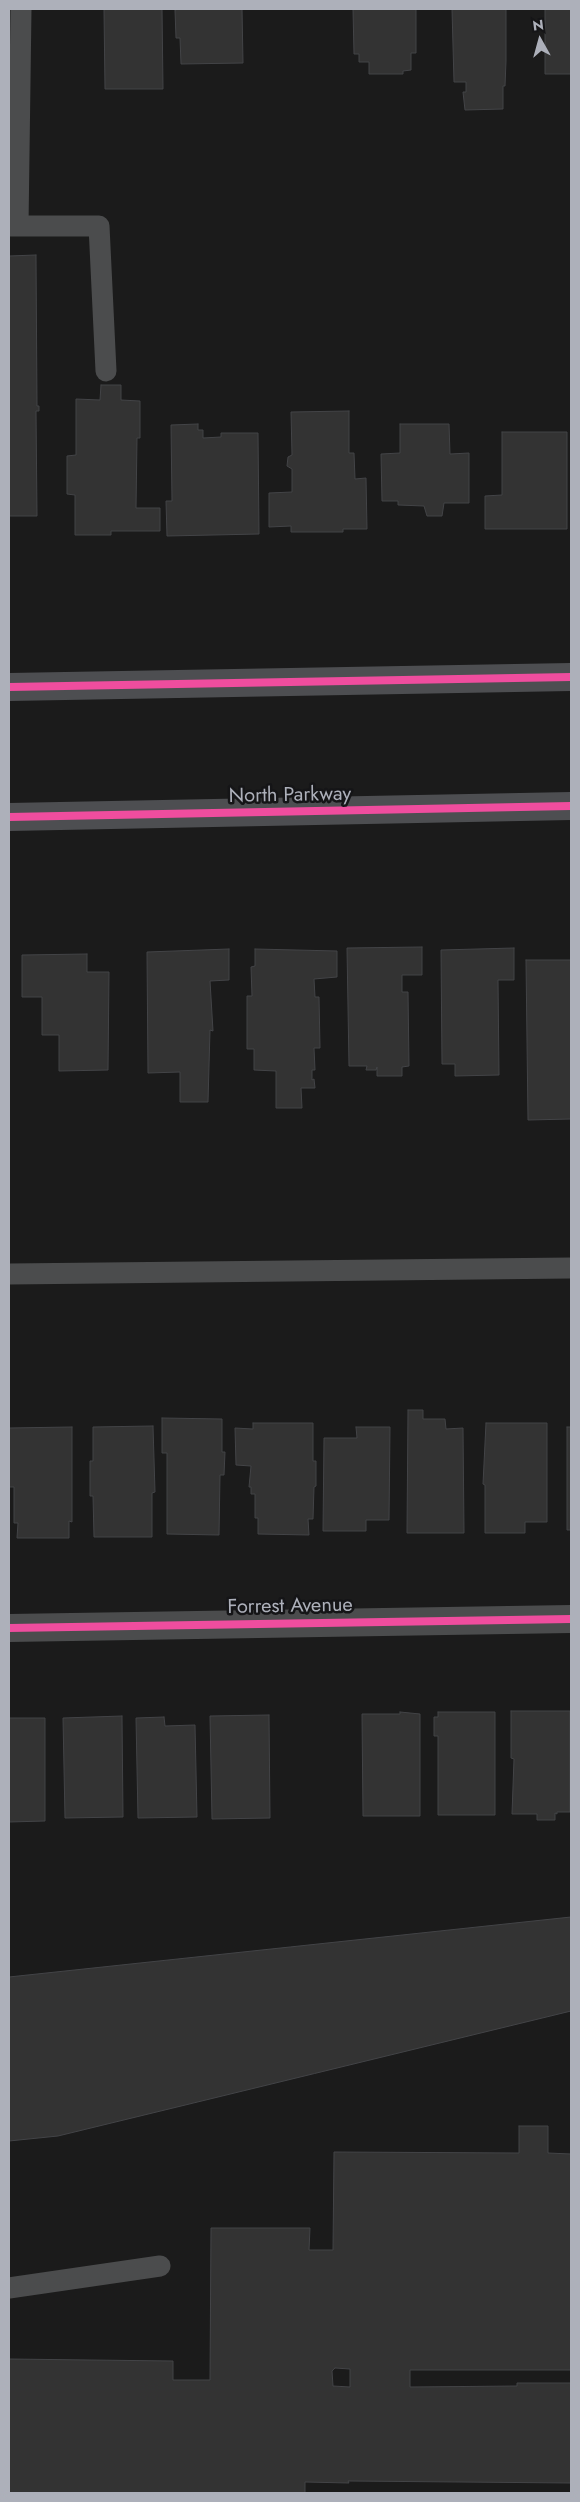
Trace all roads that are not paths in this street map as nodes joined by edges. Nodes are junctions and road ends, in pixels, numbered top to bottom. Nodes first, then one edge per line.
1 (21, 9) edge
2 (14, 226) edge
3 (106, 371) dead end
4 (571, 677) edge
5 (9, 687) edge
6 (571, 806) edge
7 (9, 817) edge
8 (571, 1268) edge
9 (9, 1274) edge
10 (571, 1619) edge
11 (9, 1628) edge
12 (160, 2266) dead end
13 (9, 2288) edge

1 - 2 lane
2 - 3 lane
4 - 5 main road
6 - 7 main road, North Parkway
8 - 9 lane
10 - 11 street, Forrest Avenue
12 - 13 lane

